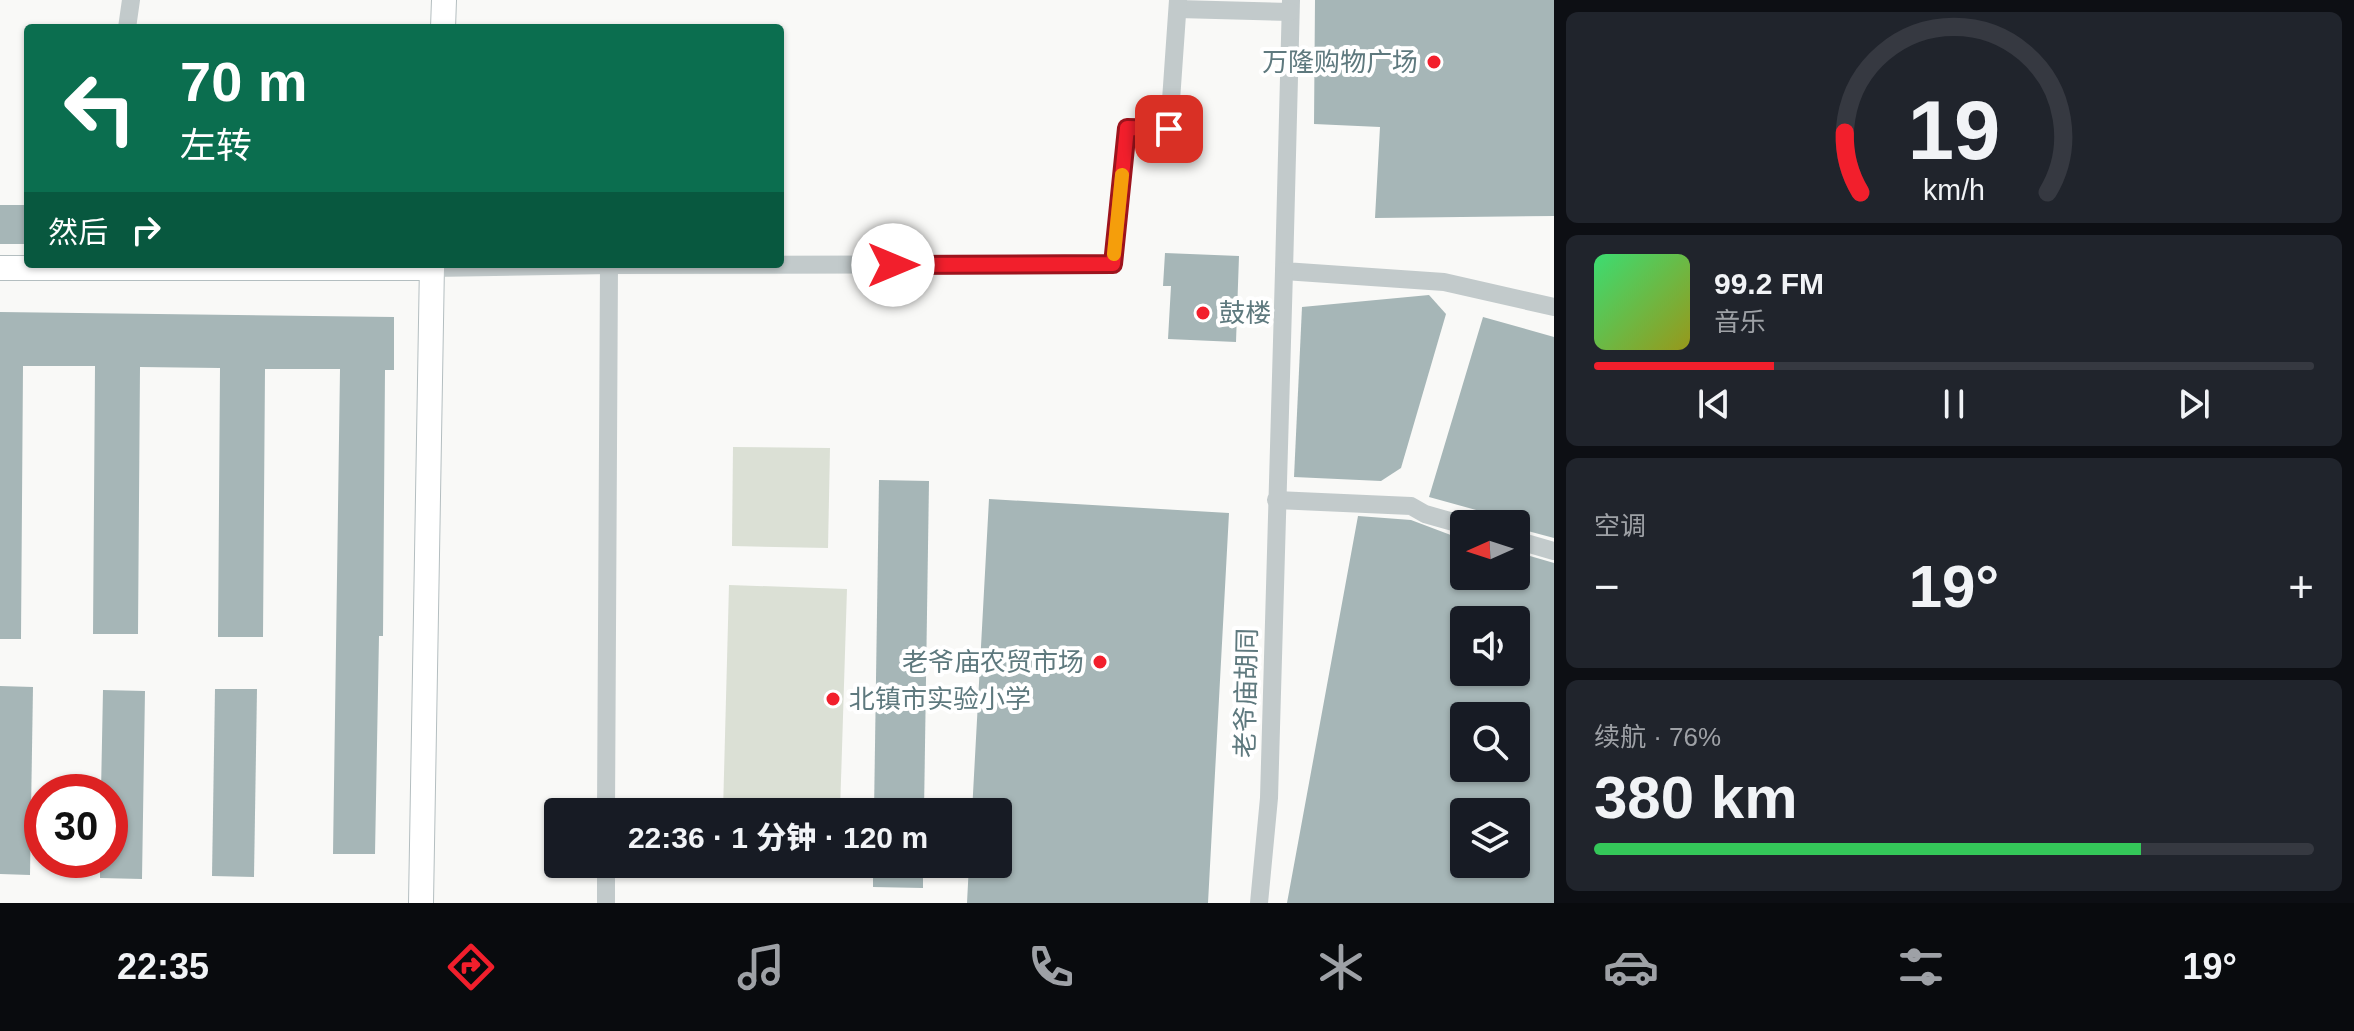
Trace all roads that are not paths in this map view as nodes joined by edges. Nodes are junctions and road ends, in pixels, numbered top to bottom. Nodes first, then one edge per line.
1 (131, 0) edge
2 (444, 0) edge
3 (1178, 4) edge
4 (1291, 6) edge
5 (128, 24) edge
6 (443, 24) edge
7 (784, 265) edge
8 (24, 267) edge
9 (0, 268) edge
10 (432, 268) edge
11 (609, 268) edge
12 (1284, 271) junction
13 (1554, 307) edge
14 (1277, 492) junction
15 (1450, 521) edge
16 (1530, 544) edge
17 (1554, 551) edge
18 (606, 798) edge
19 (606, 878) edge
20 (421, 903) edge
21 (606, 903) edge
22 (1259, 903) edge

1 - 5 street
2 - 6 street
3 - 4 street
3 - 7 street
4 - 12 street, 老爷庙胡同
8 - 9 street
10 - 20 street
11 - 18 street
12 - 13 street
12 - 14 street, 老爷庙胡同
14 - 15 street
14 - 22 street, 老爷庙胡同
16 - 17 street
19 - 21 street

